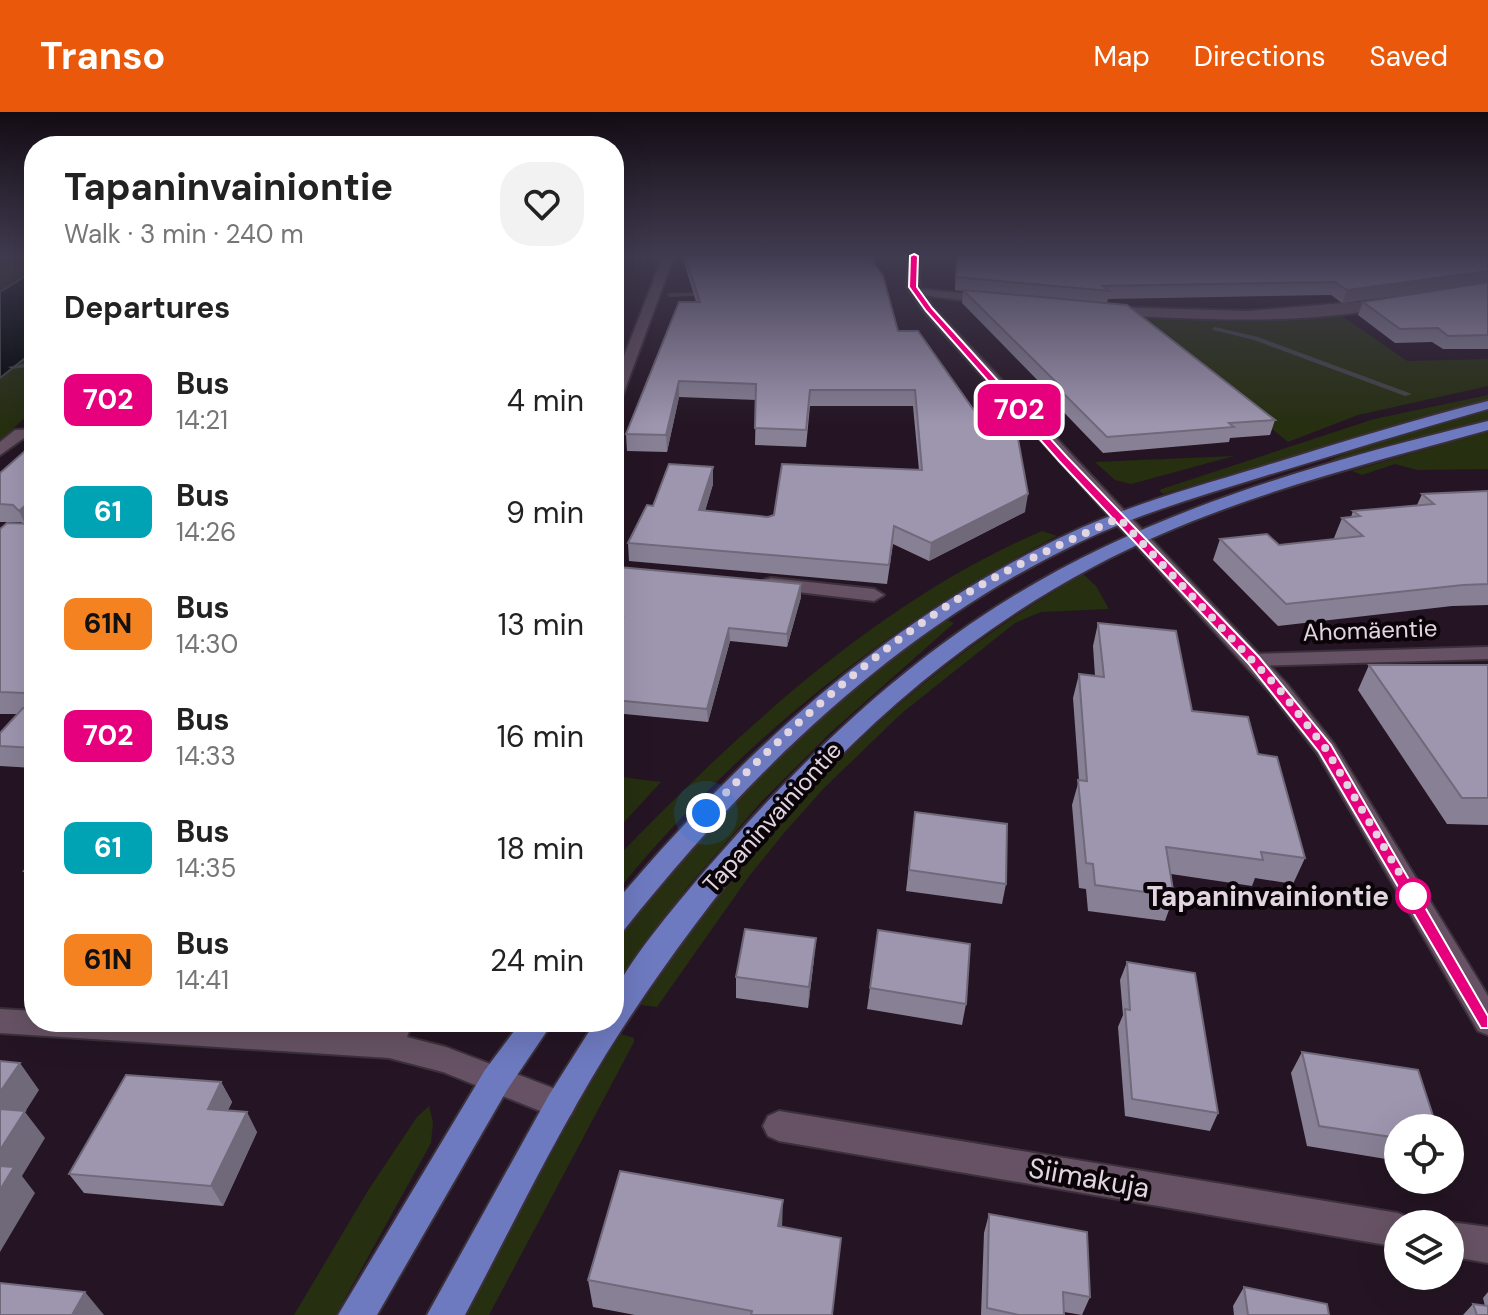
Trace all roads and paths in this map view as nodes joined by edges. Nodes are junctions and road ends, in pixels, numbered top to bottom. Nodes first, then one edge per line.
1 (648, 312) edge
2 (931, 312) edge
3 (1211, 312) edge
4 (1295, 312) edge
5 (624, 374) edge
6 (1488, 405) edge
7 (1488, 425) edge
8 (24, 435) edge
9 (0, 450) edge
10 (1119, 518) junction
11 (1140, 541) junction
12 (753, 583) edge
13 (874, 595) dead end
14 (1488, 653) edge
15 (1254, 660) junction
16 (624, 911) edge
17 (624, 1004) edge
18 (0, 1021) edge
19 (24, 1022) edge
20 (1488, 1022) edge
21 (333, 1032) edge
22 (531, 1032) edge
23 (606, 1032) edge
24 (393, 1034) edge
25 (496, 1080) junction
26 (560, 1105) junction
27 (779, 1126) dead end
28 (1384, 1228) edge
29 (1464, 1241) edge
30 (1488, 1245) edge
31 (356, 1315) edge
32 (445, 1315) edge

1 - 5 street
2 - 10 street
3 - 4 street
6 - 10 main road, Tapaninvainiontie
7 - 11 main road, Tapaninvainiontie
8 - 9 street
10 - 11 street
10 - 16 main road, Tapaninvainiontie
11 - 15 street
11 - 17 main road, Tapaninvainiontie
12 - 13 street
14 - 15 street, Ahomäentie
15 - 20 street
18 - 19 street
21 - 24 street
22 - 25 main road
23 - 26 main road, Tapaninvainiontie
24 - 25 street
25 - 26 street
25 - 31 main road
26 - 32 main road, Tapaninvainiontie
27 - 28 street, Siimakuja
29 - 30 street

